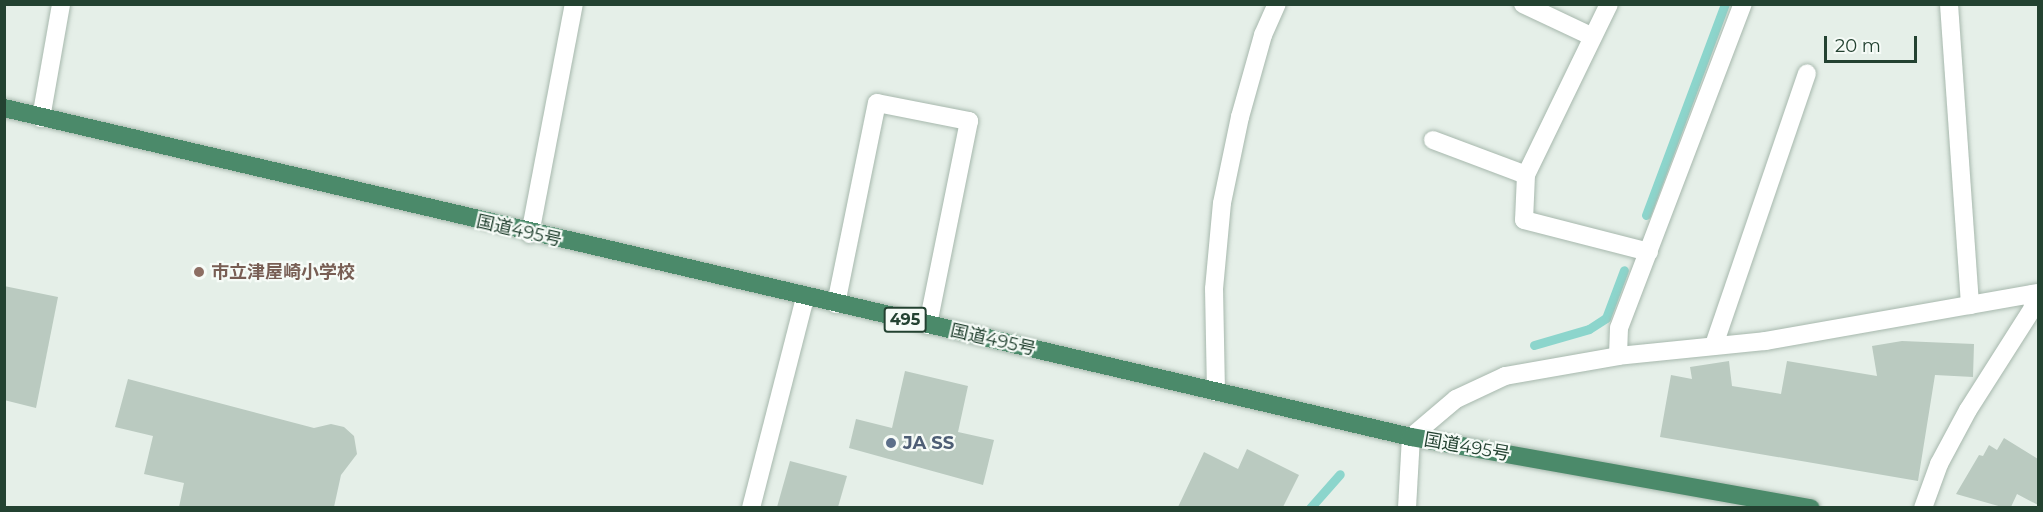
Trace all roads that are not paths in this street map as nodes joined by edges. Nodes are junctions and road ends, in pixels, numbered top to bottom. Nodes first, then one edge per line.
1 (61, 4) edge
2 (574, 4) edge
3 (1277, 4) edge
4 (1523, 4) edge
5 (1608, 4) edge
6 (1743, 4) edge
7 (1949, 4) edge
8 (1593, 37) junction
9 (1807, 74) dead end
10 (4, 108) edge
11 (41, 118) junction
12 (1433, 140) dead end
13 (1526, 176) junction
14 (530, 234) junction
15 (1649, 252) junction
16 (2035, 293) edge
17 (805, 297) junction
18 (836, 304) junction
19 (1970, 305) junction
20 (928, 325) junction
21 (1714, 345) junction
22 (1618, 356) junction
23 (1215, 392) junction
24 (1411, 437) junction
25 (751, 507) edge
26 (1407, 507) edge
27 (1811, 507) edge
28 (1923, 507) edge

1 - 11 street
2 - 14 street
3 - 23 street
4 - 8 street
5 - 8 street
6 - 15 street
7 - 19 street
8 - 13 street
9 - 21 street
10 - 11 highway, 国道495号 / 495
11 - 14 highway, 国道495号 / 495
12 - 13 street
13 - 15 street
14 - 17 highway, 国道495号 / 495
15 - 22 street
16 - 19 street
16 - 28 street
17 - 18 highway, 国道495号 / 495
17 - 25 street
18 - 20 highway, 国道495号 / 495
18 - 20 street
19 - 21 street
20 - 23 highway, 国道495号 / 495
21 - 22 street
22 - 24 street
23 - 24 highway, 国道495号 / 495
24 - 26 street
24 - 27 highway, 国道495号 / 495

